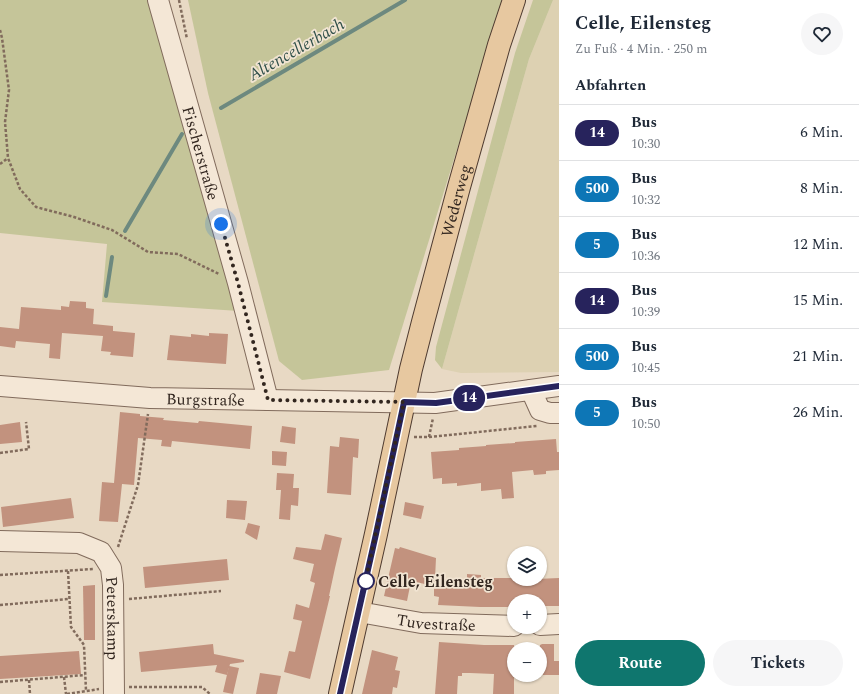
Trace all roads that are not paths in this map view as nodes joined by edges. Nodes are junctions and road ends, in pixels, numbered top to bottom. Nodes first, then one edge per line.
1 (158, 0) edge
2 (514, 0) edge
3 (0, 386) edge
4 (559, 386) edge
5 (531, 390) junction
6 (268, 400) junction
7 (404, 402) junction
8 (554, 413) edge
9 (0, 541) edge
10 (359, 612) junction
11 (559, 624) edge
12 (547, 625) edge
13 (507, 626) edge
14 (114, 691) edge
15 (340, 694) edge

1 - 6 street, Fischerstraße
2 - 7 main road, Wederweg
3 - 6 street, Burgstraße
4 - 5 street, Burgstraße
5 - 7 street, Burgstraße
5 - 8 street
6 - 7 street, Burgstraße
7 - 10 main road, Wederweg
9 - 14 street, Peterskamp
10 - 13 street, Tuvestraße
10 - 15 main road, Wederweg
11 - 12 street

